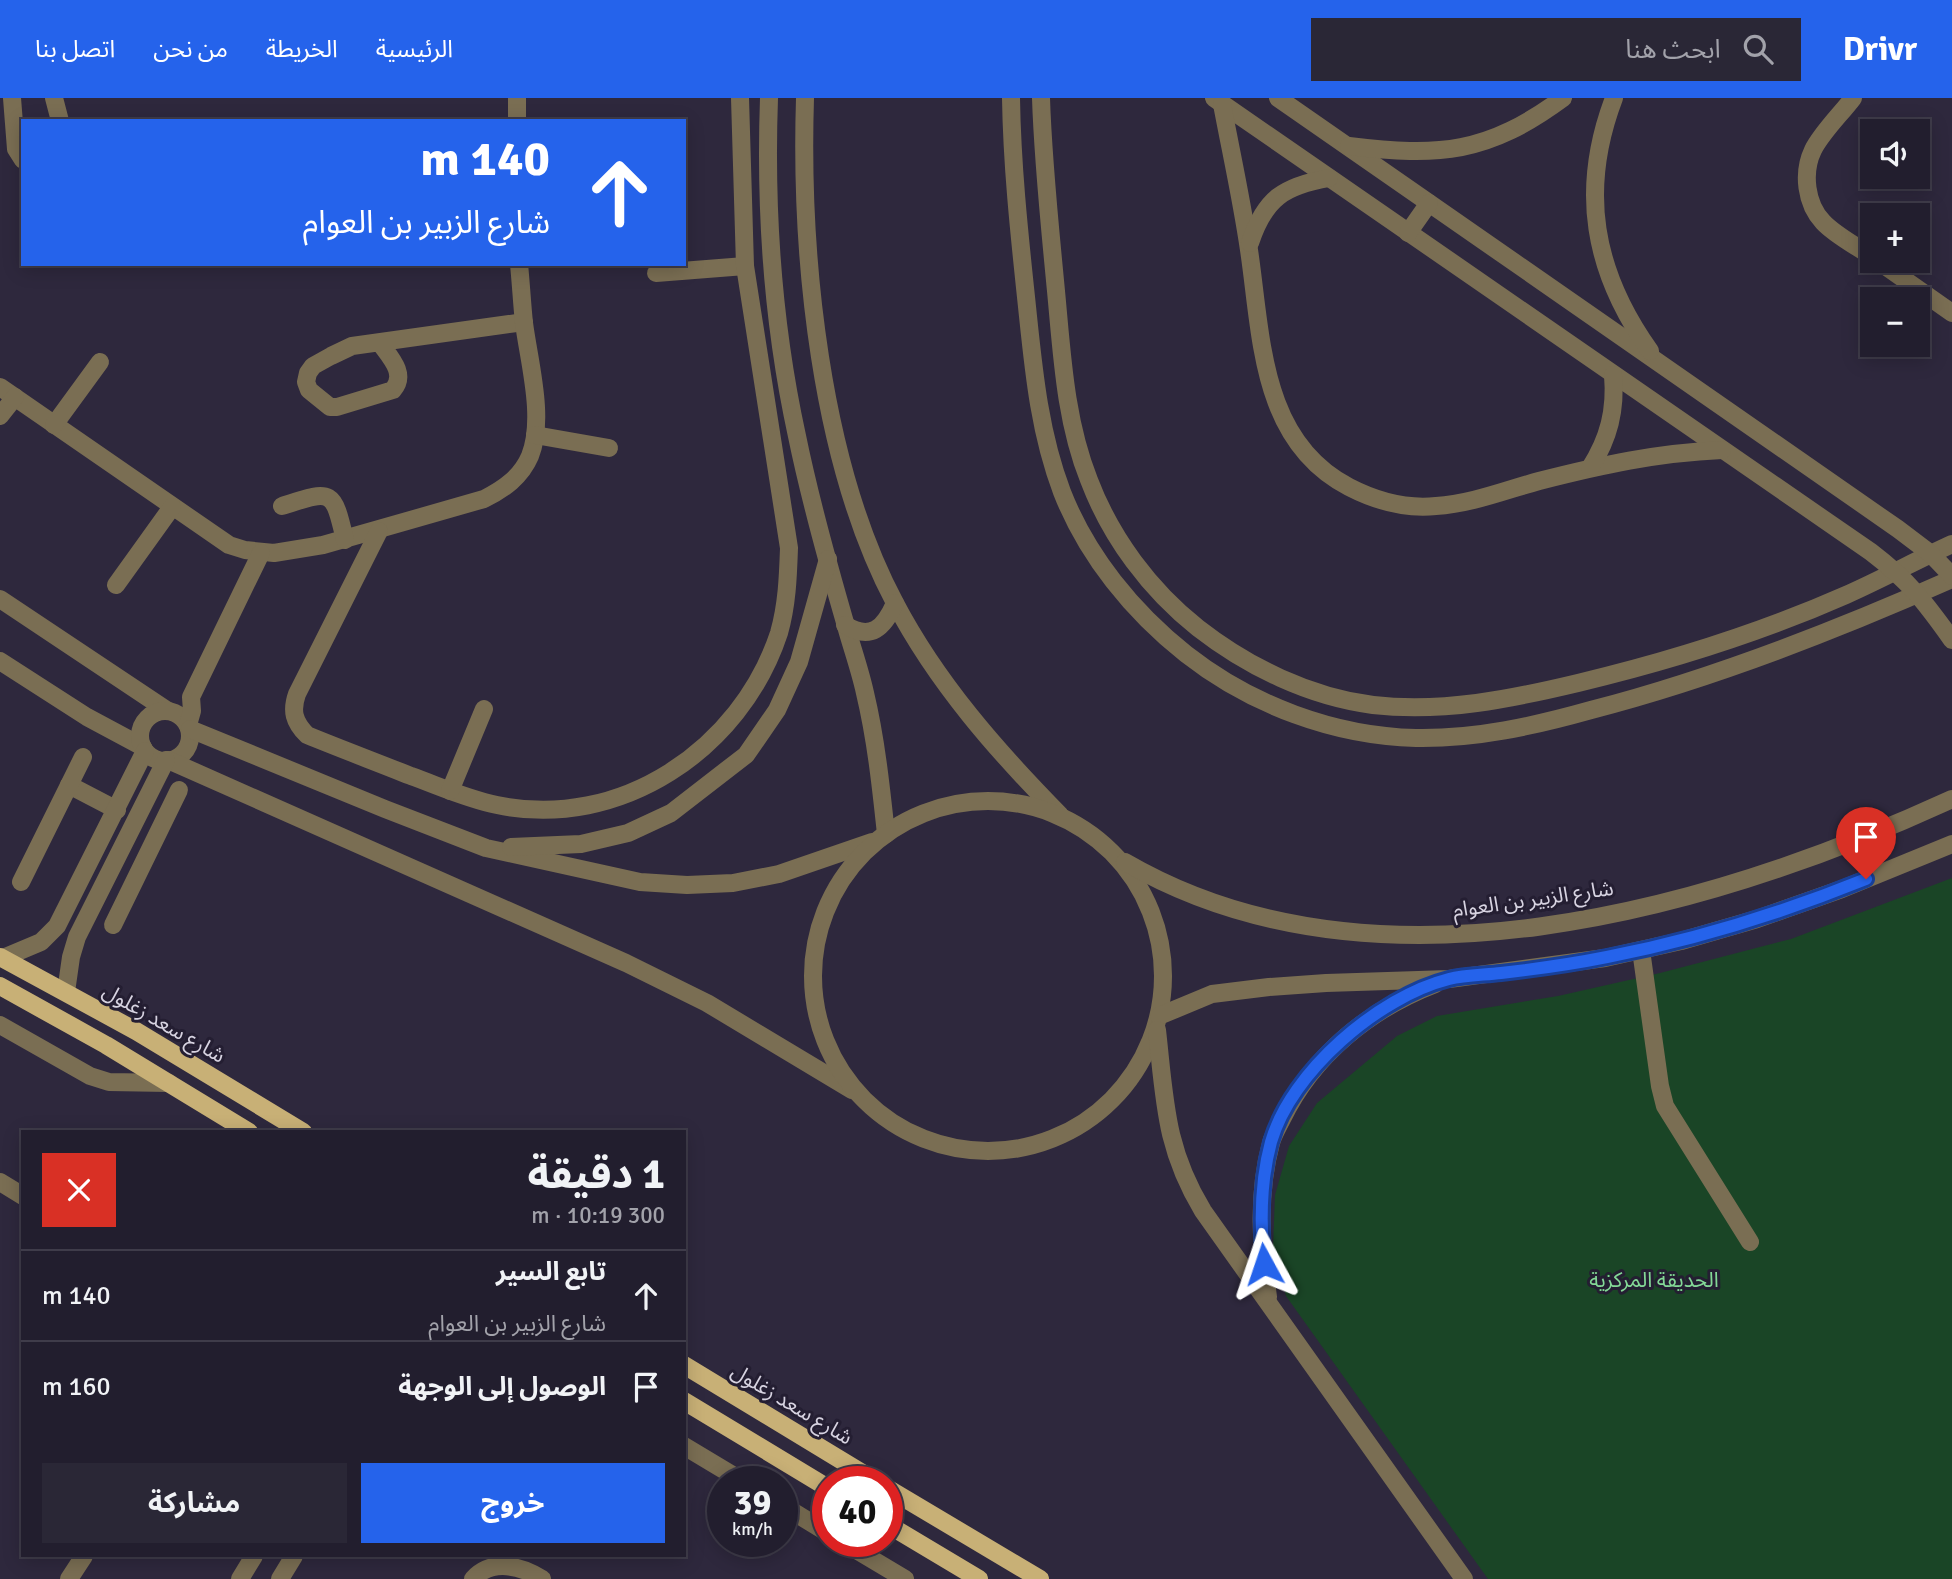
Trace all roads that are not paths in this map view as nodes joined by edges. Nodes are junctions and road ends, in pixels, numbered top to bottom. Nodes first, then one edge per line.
1 (12, 98) edge
2 (54, 98) edge
3 (517, 98) edge
4 (740, 98) edge
5 (769, 98) edge
6 (806, 98) edge
7 (1011, 98) edge
8 (1041, 98) edge
9 (1278, 98) edge
10 (1563, 98) edge
11 (1614, 98) edge
12 (1853, 98) edge
13 (1218, 101) edge
14 (59, 119) edge
15 (517, 119) edge
16 (1347, 146) junction
17 (21, 157) edge
18 (1329, 178) junction
19 (1429, 203) junction
20 (1408, 233) junction
21 (1248, 246) junction
22 (1860, 248) edge
23 (519, 266) edge
24 (745, 266) junction
25 (656, 272) dead end
26 (1897, 273) edge
27 (1944, 302) edge
28 (1952, 313) edge
29 (524, 322) junction
30 (380, 343) junction
31 (100, 362) dead end
32 (1658, 362) junction
33 (1614, 375) junction
34 (1065, 379) junction
35 (1035, 384) junction
36 (7, 392) edge
37 (0, 416) edge
38 (54, 425) junction
39 (535, 435) junction
40 (609, 447) dead end
41 (1722, 450) junction
42 (1590, 468) junction
43 (282, 506) dead end
44 (172, 507) junction
45 (379, 531) junction
46 (345, 540) junction
47 (1952, 544) edge
48 (261, 553) junction
49 (1931, 554) junction
50 (828, 559) junction
51 (1897, 572) junction
52 (1952, 578) edge
53 (116, 585) dead end
54 (1919, 594) junction
55 (0, 600) edge
56 (895, 603) junction
57 (845, 625) junction
58 (1952, 640) edge
59 (0, 661) edge
60 (191, 697) junction
61 (1370, 704) junction
62 (484, 709) dead end
63 (169, 711) junction
64 (189, 727) junction
65 (1367, 733) junction
66 (144, 749) junction
67 (83, 757) dead end
68 (167, 760) junction
69 (69, 785) junction
70 (179, 790) dead end
71 (450, 791) junction
72 (1952, 799) edge
73 (117, 810) junction
74 (1062, 818) junction
75 (133, 824) junction
76 (156, 835) junction
77 (882, 837) junction
78 (1952, 844) edge
79 (486, 848) junction
80 (1116, 857) junction
81 (21, 882) dead end
82 (113, 925) dead end
83 (57, 926) junction
84 (78, 937) junction
85 (1641, 950) junction
86 (1, 957) edge
87 (1449, 979) junction
88 (0, 986) edge
89 (66, 992) junction
90 (1158, 1020) junction
91 (0, 1025) edge
92 (169, 1083) junction
93 (859, 1095) junction
94 (246, 1130) edge
95 (300, 1130) edge
96 (0, 1182) edge
97 (21, 1195) edge
98 (1750, 1242) dead end
99 (1269, 1301) junction
100 (686, 1366) edge
101 (686, 1402) edge
102 (686, 1447) edge
103 (717, 1466) edge
104 (851, 1466) edge
105 (812, 1478) edge
106 (903, 1498) edge
107 (903, 1534) edge
108 (83, 1557) edge
109 (253, 1557) edge
110 (293, 1557) edge
111 (863, 1557) edge
112 (885, 1574) edge
113 (1457, 1575) edge
114 (69, 1579) edge
115 (240, 1579) edge
116 (279, 1579) edge
117 (473, 1579) edge
118 (542, 1579) edge
119 (905, 1579) edge
120 (978, 1579) edge
121 (1040, 1579) edge

1 - 17 street
2 - 14 street
3 - 15 street
4 - 24 street
5 - 50 street
6 - 56 street
7 - 35 street
8 - 34 street
9 - 16 street
10 - 16 street
11 - 32 street
12 - 22 street
13 - 18 street
13 - 21 street
16 - 19 street
18 - 20 street
18 - 21 street
19 - 20 street
19 - 32 street
20 - 33 street
21 - 42 street
23 - 29 street
24 - 25 street
24 - 71 street
26 - 27 street
27 - 28 street
29 - 30 street
29 - 39 street
30 - 30 street
31 - 38 street
32 - 49 street
33 - 41 street
33 - 42 street
34 - 35 street
34 - 61 street
35 - 65 street
36 - 37 street
36 - 38 street
38 - 44 street
39 - 40 street
39 - 45 street
41 - 42 street
41 - 51 street
43 - 46 street
44 - 48 street
44 - 53 street
45 - 46 street
45 - 71 street
46 - 48 street
47 - 49 street
48 - 60 street
49 - 51 street
49 - 52 street
50 - 57 street
50 - 79 street
51 - 54 street
51 - 61 street
52 - 54 street
54 - 58 street
54 - 65 street
55 - 63 street
56 - 57 street
56 - 74 street
57 - 77 street
59 - 66 street
60 - 63 street
60 - 64 street
61 - 65 street
62 - 71 street
63 - 64 street
63 - 66 street
64 - 68 street
64 - 79 street
66 - 68 street
66 - 73 street
67 - 69 street
68 - 75 street
68 - 93 street
69 - 73 street
69 - 81 street
70 - 76 street
72 - 80 street, شارع الزبير بن العوام
73 - 83 street
74 - 77 street
74 - 80 street
75 - 76 street
75 - 84 street
76 - 82 street
77 - 79 street
77 - 93 street
78 - 85 street
80 - 90 street
83 - 84 street
83 - 86 street
84 - 89 street
85 - 87 street
85 - 98 street
86 - 89 main road, شارع سعد زغلول
87 - 90 street
87 - 99 street
88 - 92 main road
89 - 95 main road, شارع سعد زغلول
90 - 93 street
90 - 99 street
91 - 92 street
92 - 94 main road
96 - 97 street
99 - 113 street
100 - 104 main road, شارع سعد زغلول
101 - 105 main road
102 - 103 street
106 - 121 main road
107 - 120 main road
108 - 114 street
109 - 115 street
110 - 116 street
111 - 112 street
112 - 119 street
117 - 118 street

